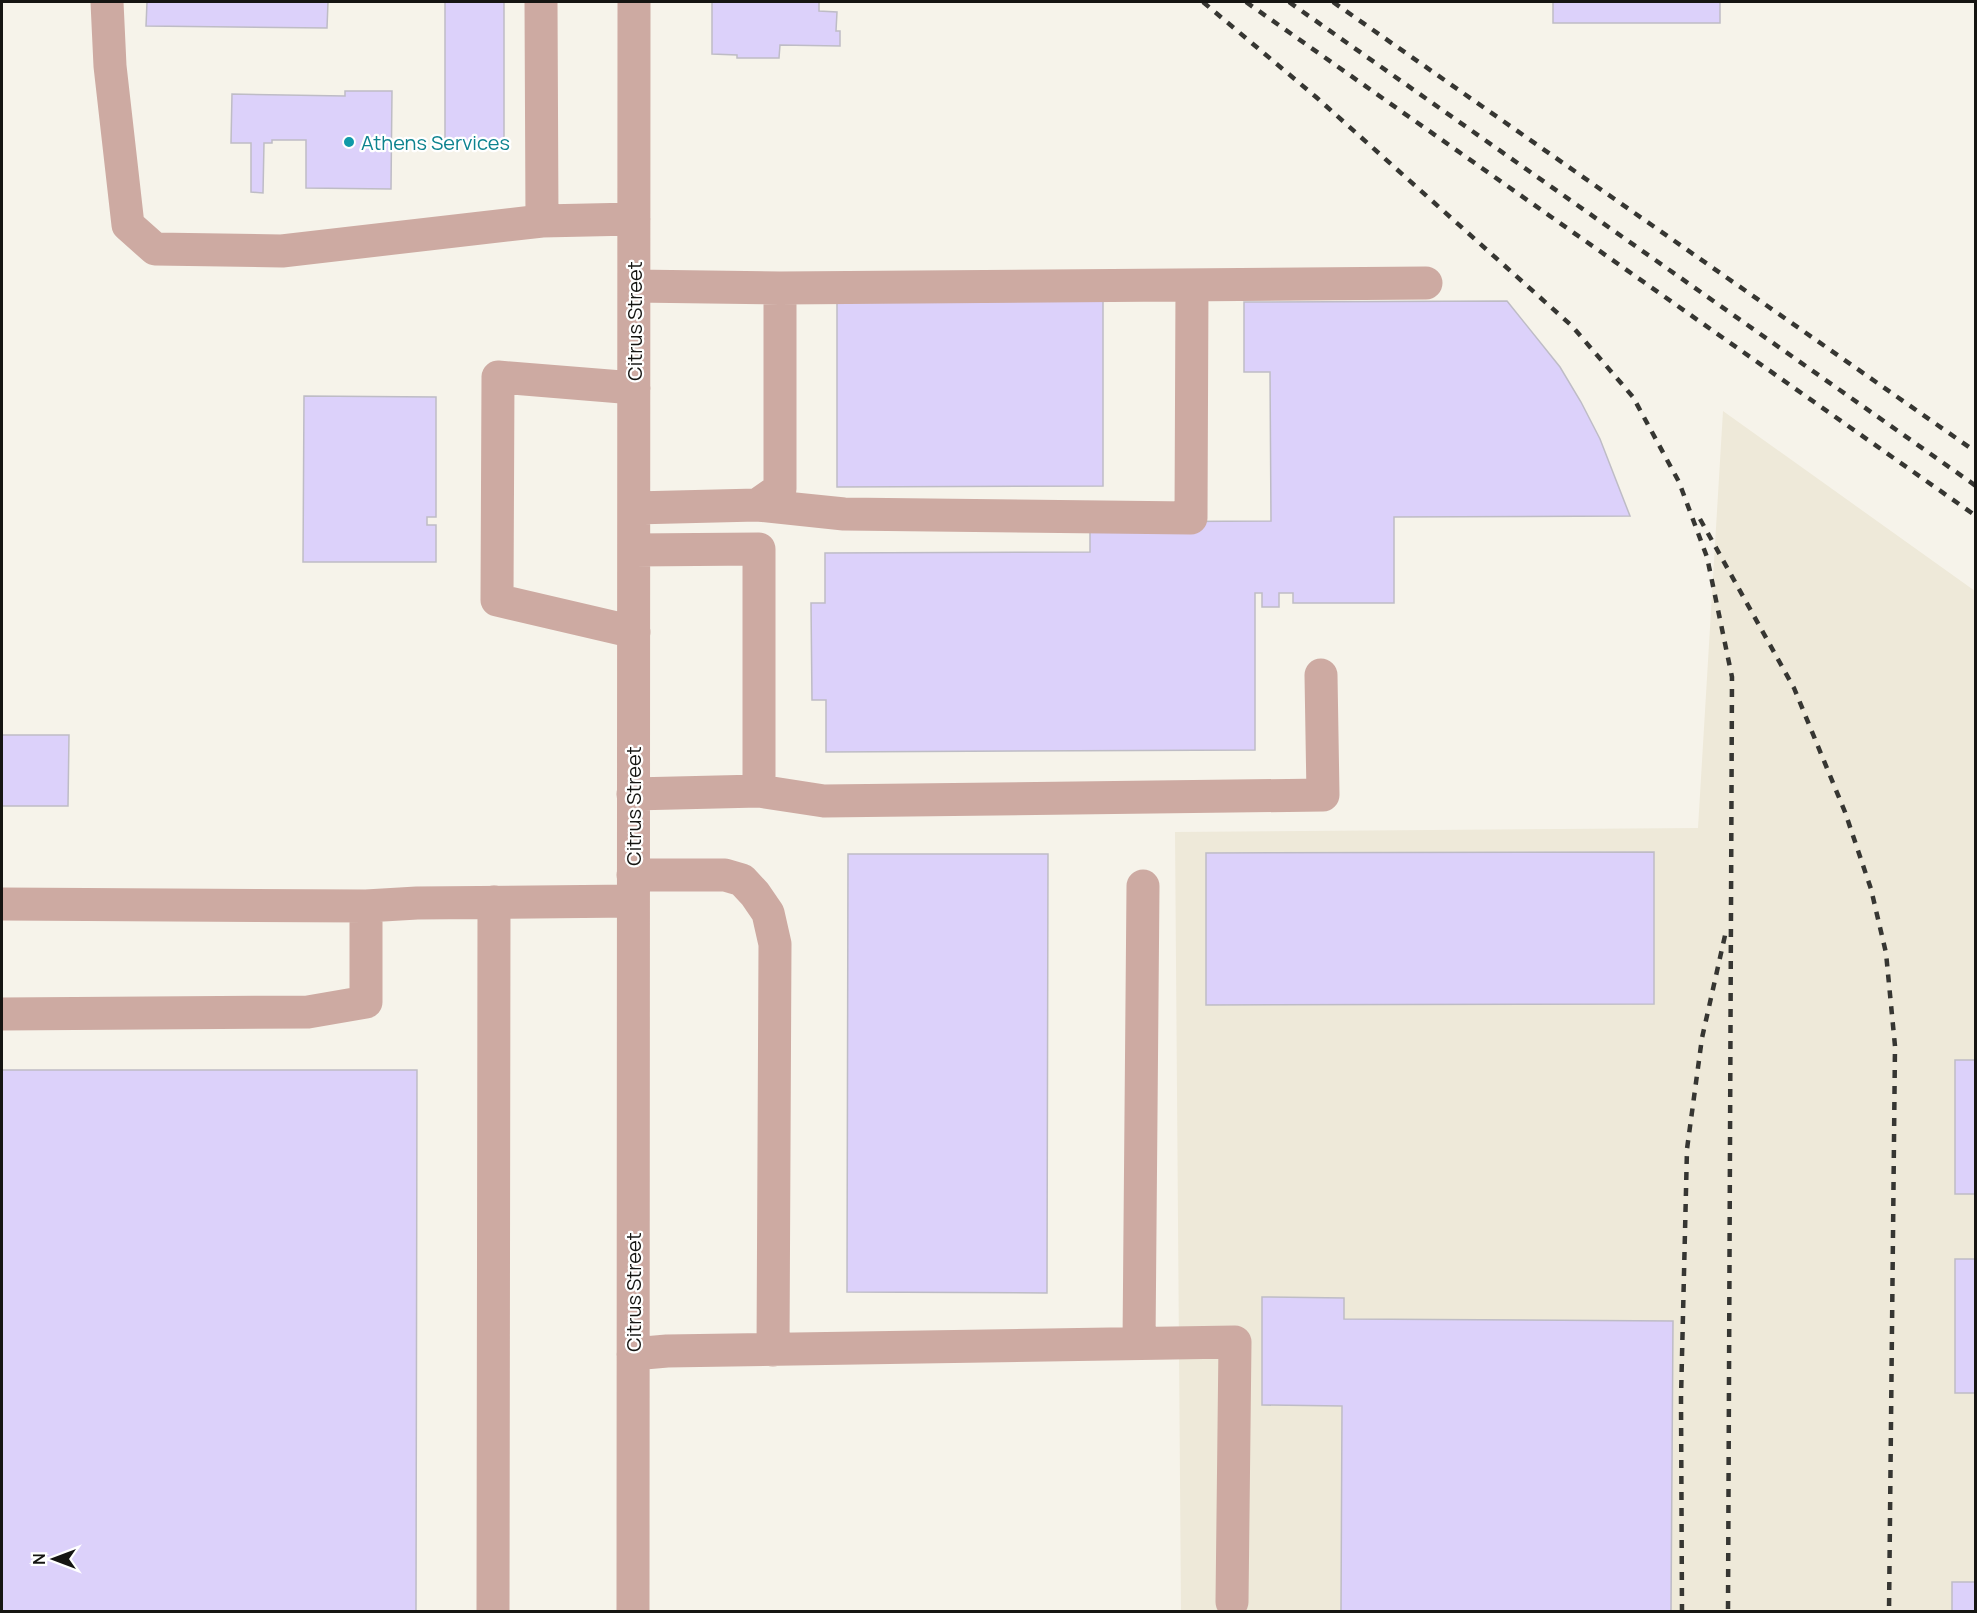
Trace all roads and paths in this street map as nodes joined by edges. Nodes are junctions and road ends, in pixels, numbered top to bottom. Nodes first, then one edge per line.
1 (107, 2) edge
2 (542, 2) edge
3 (634, 2) edge
4 (634, 219) junction
5 (542, 221) junction
6 (1426, 283) dead end
7 (1192, 285) junction
8 (634, 286) junction
9 (780, 288) junction
10 (634, 388) junction
11 (757, 506) junction
12 (634, 507) junction
13 (634, 550) junction
14 (634, 632) junction
15 (1321, 675) dead end
16 (759, 791) junction
17 (633, 794) junction
18 (1143, 886) dead end
19 (633, 888) junction
20 (494, 902) junction
21 (2, 904) edge
22 (366, 906) junction
23 (2, 1014) edge
24 (1139, 1343) junction
25 (773, 1350) junction
26 (633, 1354) junction
27 (1232, 1602) dead end
28 (493, 1611) edge
29 (633, 1611) edge

1 - 5 street
2 - 5 street
3 - 4 street, Citrus Street
4 - 5 street
4 - 8 street, Citrus Street
6 - 7 street
7 - 9 street
7 - 11 street
8 - 9 street
8 - 10 street, Citrus Street
9 - 11 street
10 - 12 street, Citrus Street
10 - 14 street
11 - 12 street
12 - 13 street, Citrus Street
13 - 14 street, Citrus Street
13 - 16 street
14 - 17 street, Citrus Street
15 - 16 street
16 - 17 street
17 - 19 street, Citrus Street
18 - 24 street
19 - 20 street
19 - 25 street
19 - 26 street, Citrus Street
20 - 22 street
20 - 28 street
21 - 22 street
22 - 23 street
24 - 25 street
24 - 27 street
25 - 26 street
26 - 29 street, Citrus Street

